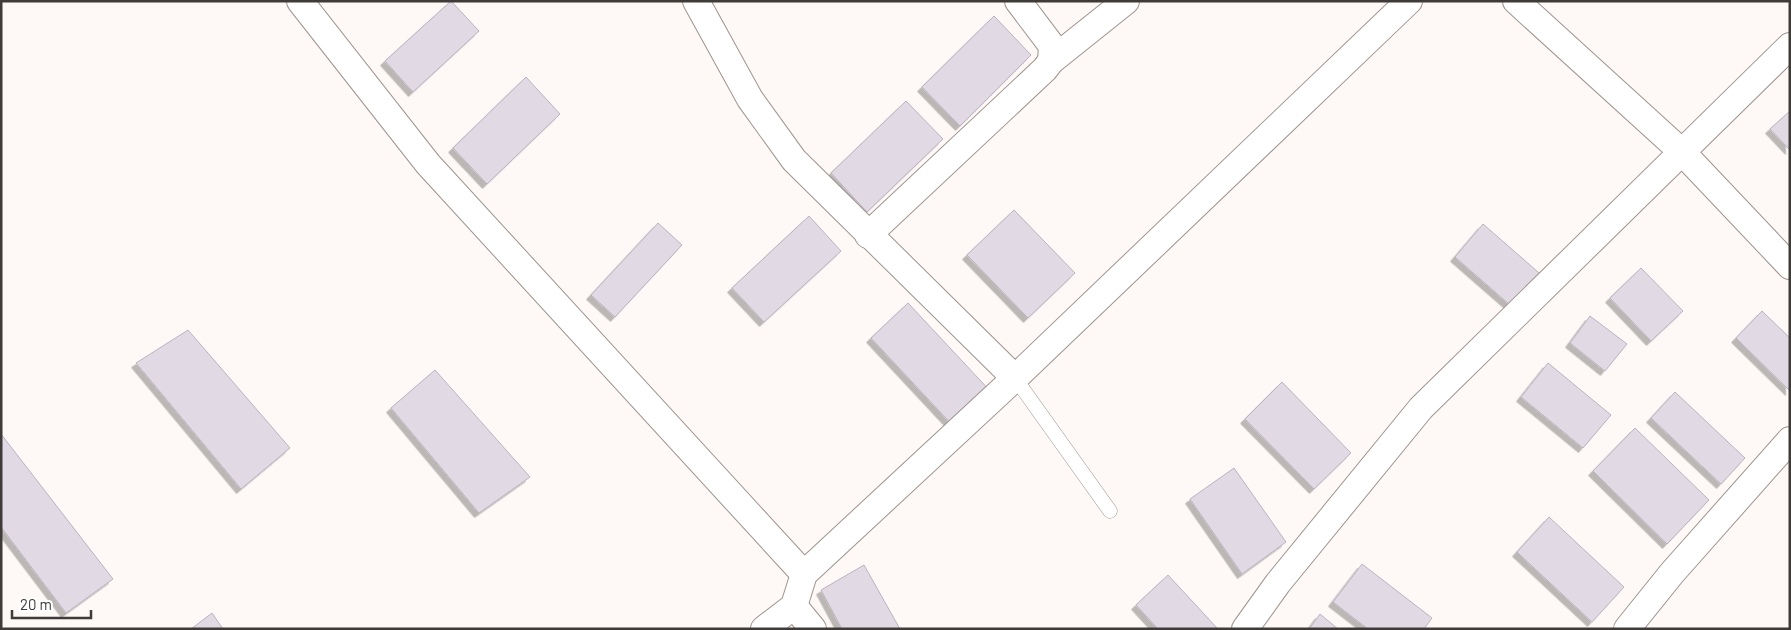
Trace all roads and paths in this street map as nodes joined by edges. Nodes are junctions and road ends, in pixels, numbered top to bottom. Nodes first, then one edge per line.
1 (300, 1) edge
2 (696, 1) edge
3 (1018, 1) edge
4 (1126, 1) edge
5 (1409, 1) edge
6 (1516, 1) edge
7 (1790, 46) edge
8 (1051, 61) junction
9 (1682, 152) junction
10 (868, 235) junction
11 (1790, 266) edge
12 (1015, 378) junction
13 (1790, 440) edge
14 (1110, 511) dead end
15 (804, 574) junction
16 (794, 606) junction
17 (764, 629) edge
18 (813, 629) edge
19 (1245, 629) edge
20 (1627, 629) edge

1 - 15 street
2 - 10 street
3 - 8 street
4 - 8 street
5 - 12 street
6 - 9 street
7 - 9 street
8 - 10 street
9 - 11 street
9 - 19 street
10 - 12 street
12 - 14 lane
12 - 15 street
13 - 20 street
15 - 16 street
16 - 17 street
16 - 18 street

